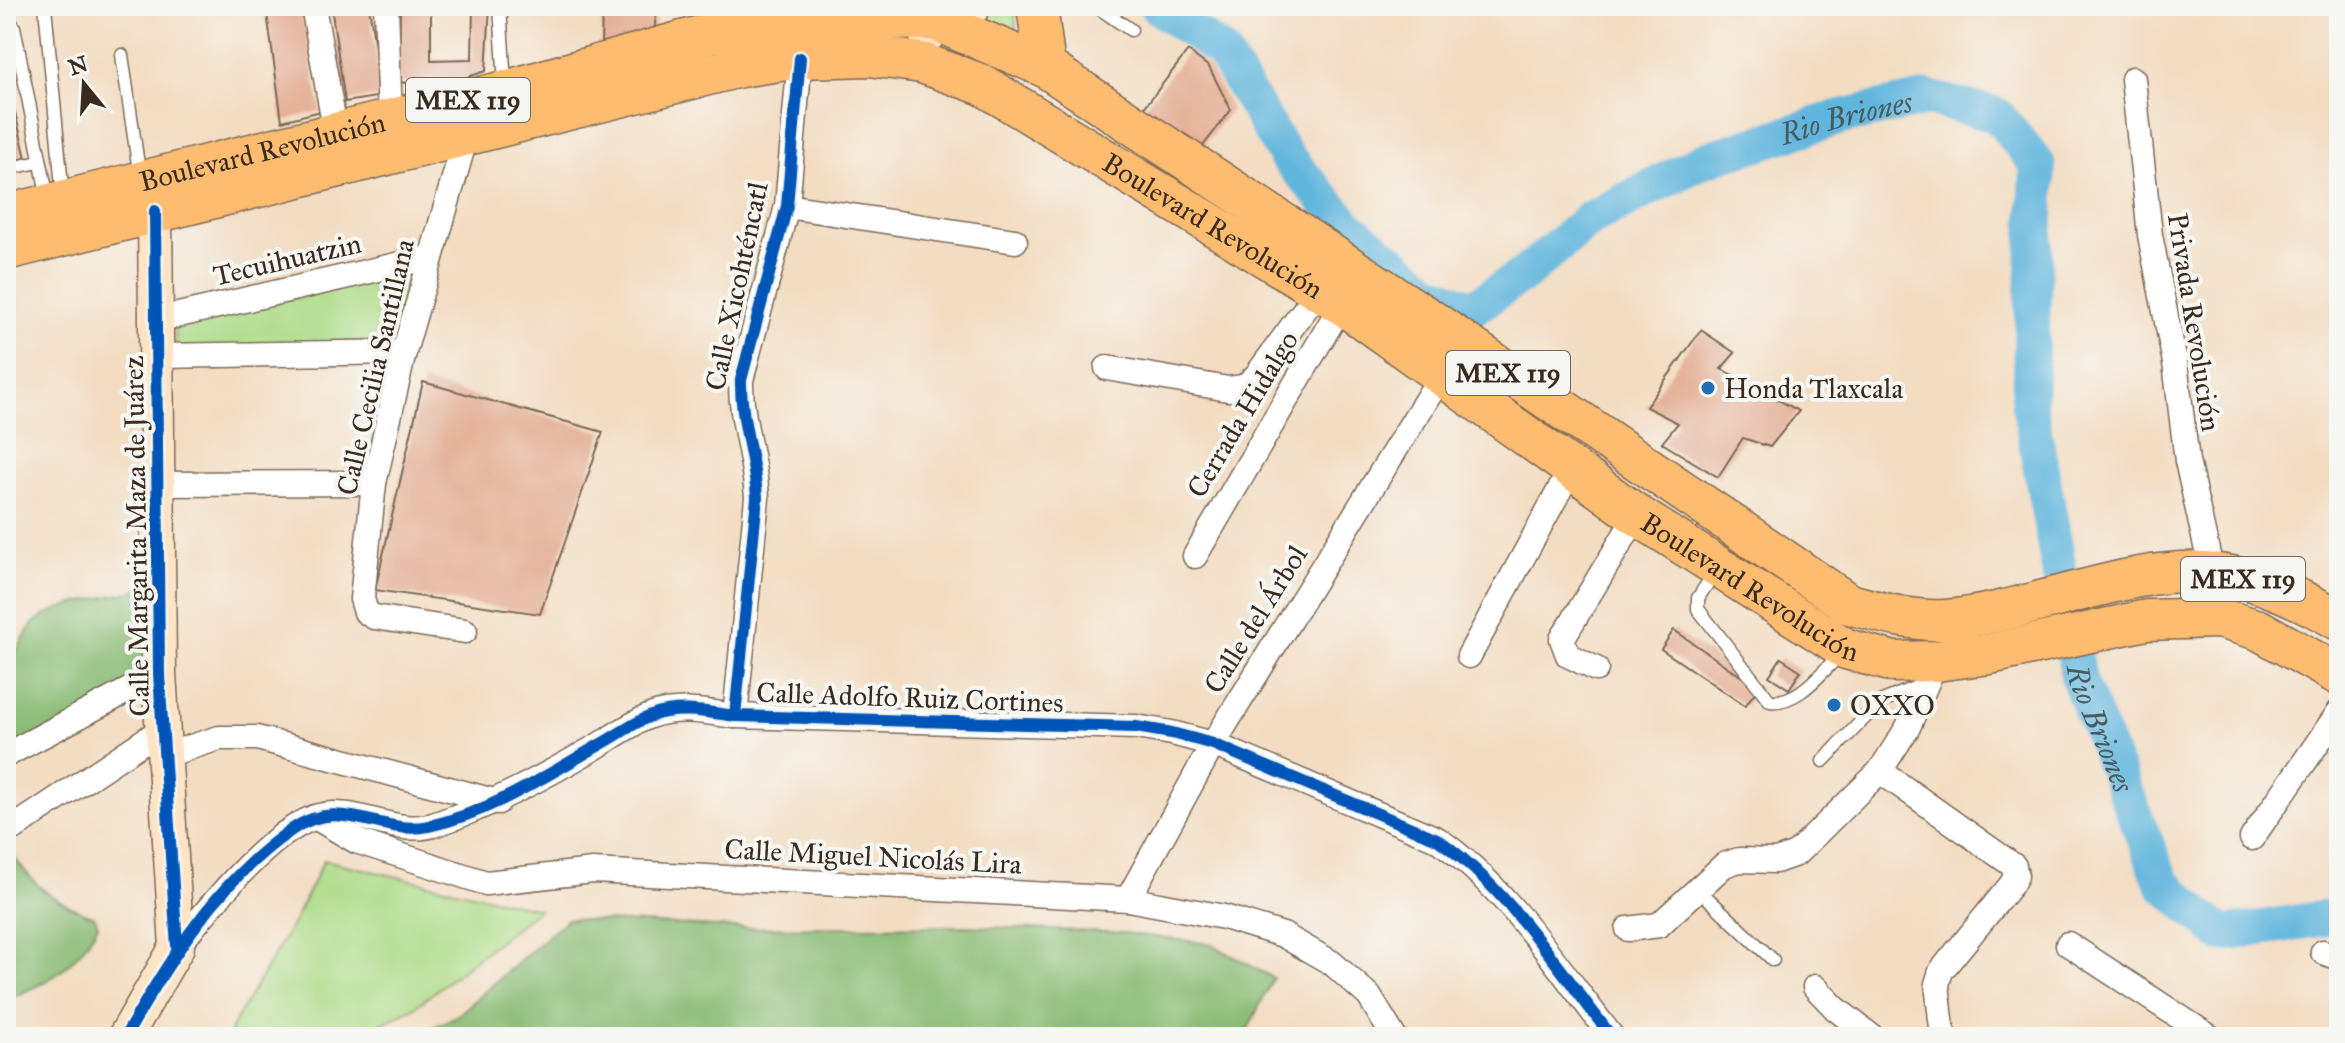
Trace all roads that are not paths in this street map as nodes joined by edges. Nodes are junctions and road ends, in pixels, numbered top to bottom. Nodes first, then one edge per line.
1 (45, 6) edge
2 (313, 6) edge
3 (386, 6) edge
4 (500, 6) edge
5 (974, 6) edge
6 (1037, 6) edge
7 (1096, 6) edge
8 (6, 16) edge
9 (934, 20) junction
10 (1131, 30) dead end
11 (122, 55) dead end
12 (800, 58) junction
13 (916, 62) junction
14 (1045, 67) junction
15 (2133, 79) dead end
16 (505, 91) junction
17 (390, 120) junction
18 (467, 133) junction
19 (336, 134) junction
20 (39, 162) junction
21 (6, 169) edge
22 (148, 196) junction
23 (787, 206) junction
24 (6, 215) edge
25 (56, 216) junction
26 (1015, 241) dead end
27 (6, 250) edge
28 (431, 257) junction
29 (1331, 297) junction
30 (157, 320) junction
31 (404, 352) junction
32 (157, 356) junction
33 (1107, 368) dead end
34 (1441, 376) junction
35 (1571, 469) junction
36 (374, 483) junction
37 (158, 484) junction
38 (1637, 515) junction
39 (1195, 556) dead end
40 (1717, 567) junction
41 (2212, 573) junction
42 (2339, 620) edge
43 (465, 631) dead end
44 (1846, 649) junction
45 (1469, 656) dead end
46 (1596, 669) dead end
47 (1932, 672) junction
48 (159, 674) junction
49 (2339, 675) edge
50 (2339, 712) edge
51 (735, 716) junction
52 (164, 742) junction
53 (1213, 744) junction
54 (6, 755) edge
55 (1823, 761) dead end
56 (1880, 771) junction
57 (498, 802) junction
58 (315, 817) junction
59 (15, 827) dead end
60 (2252, 838) dead end
61 (1698, 889) junction
62 (1128, 899) junction
63 (1628, 929) dead end
64 (2068, 944) dead end
65 (177, 947) junction
66 (1773, 960) dead end
67 (1815, 987) dead end
68 (125, 1037) edge
69 (1394, 1037) edge
70 (1612, 1037) edge
71 (1872, 1037) edge
72 (1943, 1037) edge
73 (2210, 1037) edge

1 - 25 lane
2 - 19 street
3 - 17 street
4 - 16 lane
5 - 9 street
6 - 14 main road
7 - 10 lane
8 - 20 lane
9 - 13 street
9 - 14 main road, Boulevard Revolución / MEX 119
9 - 16 main road, Boulevard Revolución / MEX 119
11 - 22 lane
12 - 13 main road, Boulevard Revolución / MEX 119
12 - 18 main road, Boulevard Revolución / MEX 119
12 - 23 street, Calle Xicohténcatl
13 - 29 main road, Boulevard Revolución / MEX 119
14 - 41 main road, Boulevard Revolución / MEX 119
15 - 41 street, Privada Revolución
16 - 17 main road, Boulevard Revolución / MEX 119
17 - 19 main road, Boulevard Revolución / MEX 119
18 - 22 main road, Boulevard Revolución / MEX 119
18 - 28 street, Calle Cecilia Santillana
19 - 22 main road, Boulevard Revolución / MEX 119
20 - 21 lane
20 - 25 lane
22 - 25 main road, Boulevard Revolución / MEX 119
22 - 30 street, Calle Margarita Maza de Juárez
23 - 26 street
23 - 51 street, Calle Xicohténcatl
24 - 25 main road, Boulevard Revolución / MEX 119
25 - 27 main road, Boulevard Revolución / MEX 119
28 - 30 street, Tecuihuatzin
28 - 31 street, Calle Cecilia Santillana
29 - 33 street, Cerrada Hidalgo
29 - 34 main road, Boulevard Revolución / MEX 119
29 - 39 street, Cerrada Hidalgo
30 - 32 street, Calle Margarita Maza de Juárez
31 - 32 street
31 - 36 street, Calle Cecilia Santillana
32 - 37 street, Calle Margarita Maza de Juárez
34 - 35 main road, Boulevard Revolución / MEX 119
34 - 53 street, Calle del Árbol
35 - 38 main road, Boulevard Revolución / MEX 119
35 - 45 street
36 - 37 street
36 - 43 street, Calle Cecilia Santillana
37 - 48 street, Calle Margarita Maza de Juárez
38 - 40 main road, Boulevard Revolución / MEX 119
38 - 46 street
40 - 44 main road, Boulevard Revolución / MEX 119
40 - 44 lane
41 - 42 main road, Boulevard Revolución / MEX 119
44 - 47 main road, Boulevard Revolución / MEX 119
47 - 49 main road, Boulevard Revolución / MEX 119
47 - 55 lane
47 - 56 street
48 - 52 street, Calle Margarita Maza de Juárez
48 - 54 street
50 - 60 street
51 - 53 street, Calle Adolfo Ruiz Cortines
51 - 57 street, Calle Adolfo Ruiz Cortines
52 - 57 street
52 - 59 street
52 - 65 street, Calle Margarita Maza de Juárez
53 - 62 street, Calle del Árbol
53 - 70 street, Calle Adolfo Ruiz Cortines
56 - 61 street
56 - 72 street
57 - 58 street, Calle Adolfo Ruiz Cortines
58 - 62 street, Calle Miguel Nicolás Lira
58 - 65 street
61 - 63 street
61 - 66 lane
62 - 69 street, Calle Miguel Nicolás Lira
64 - 73 street
65 - 68 street
67 - 71 street

